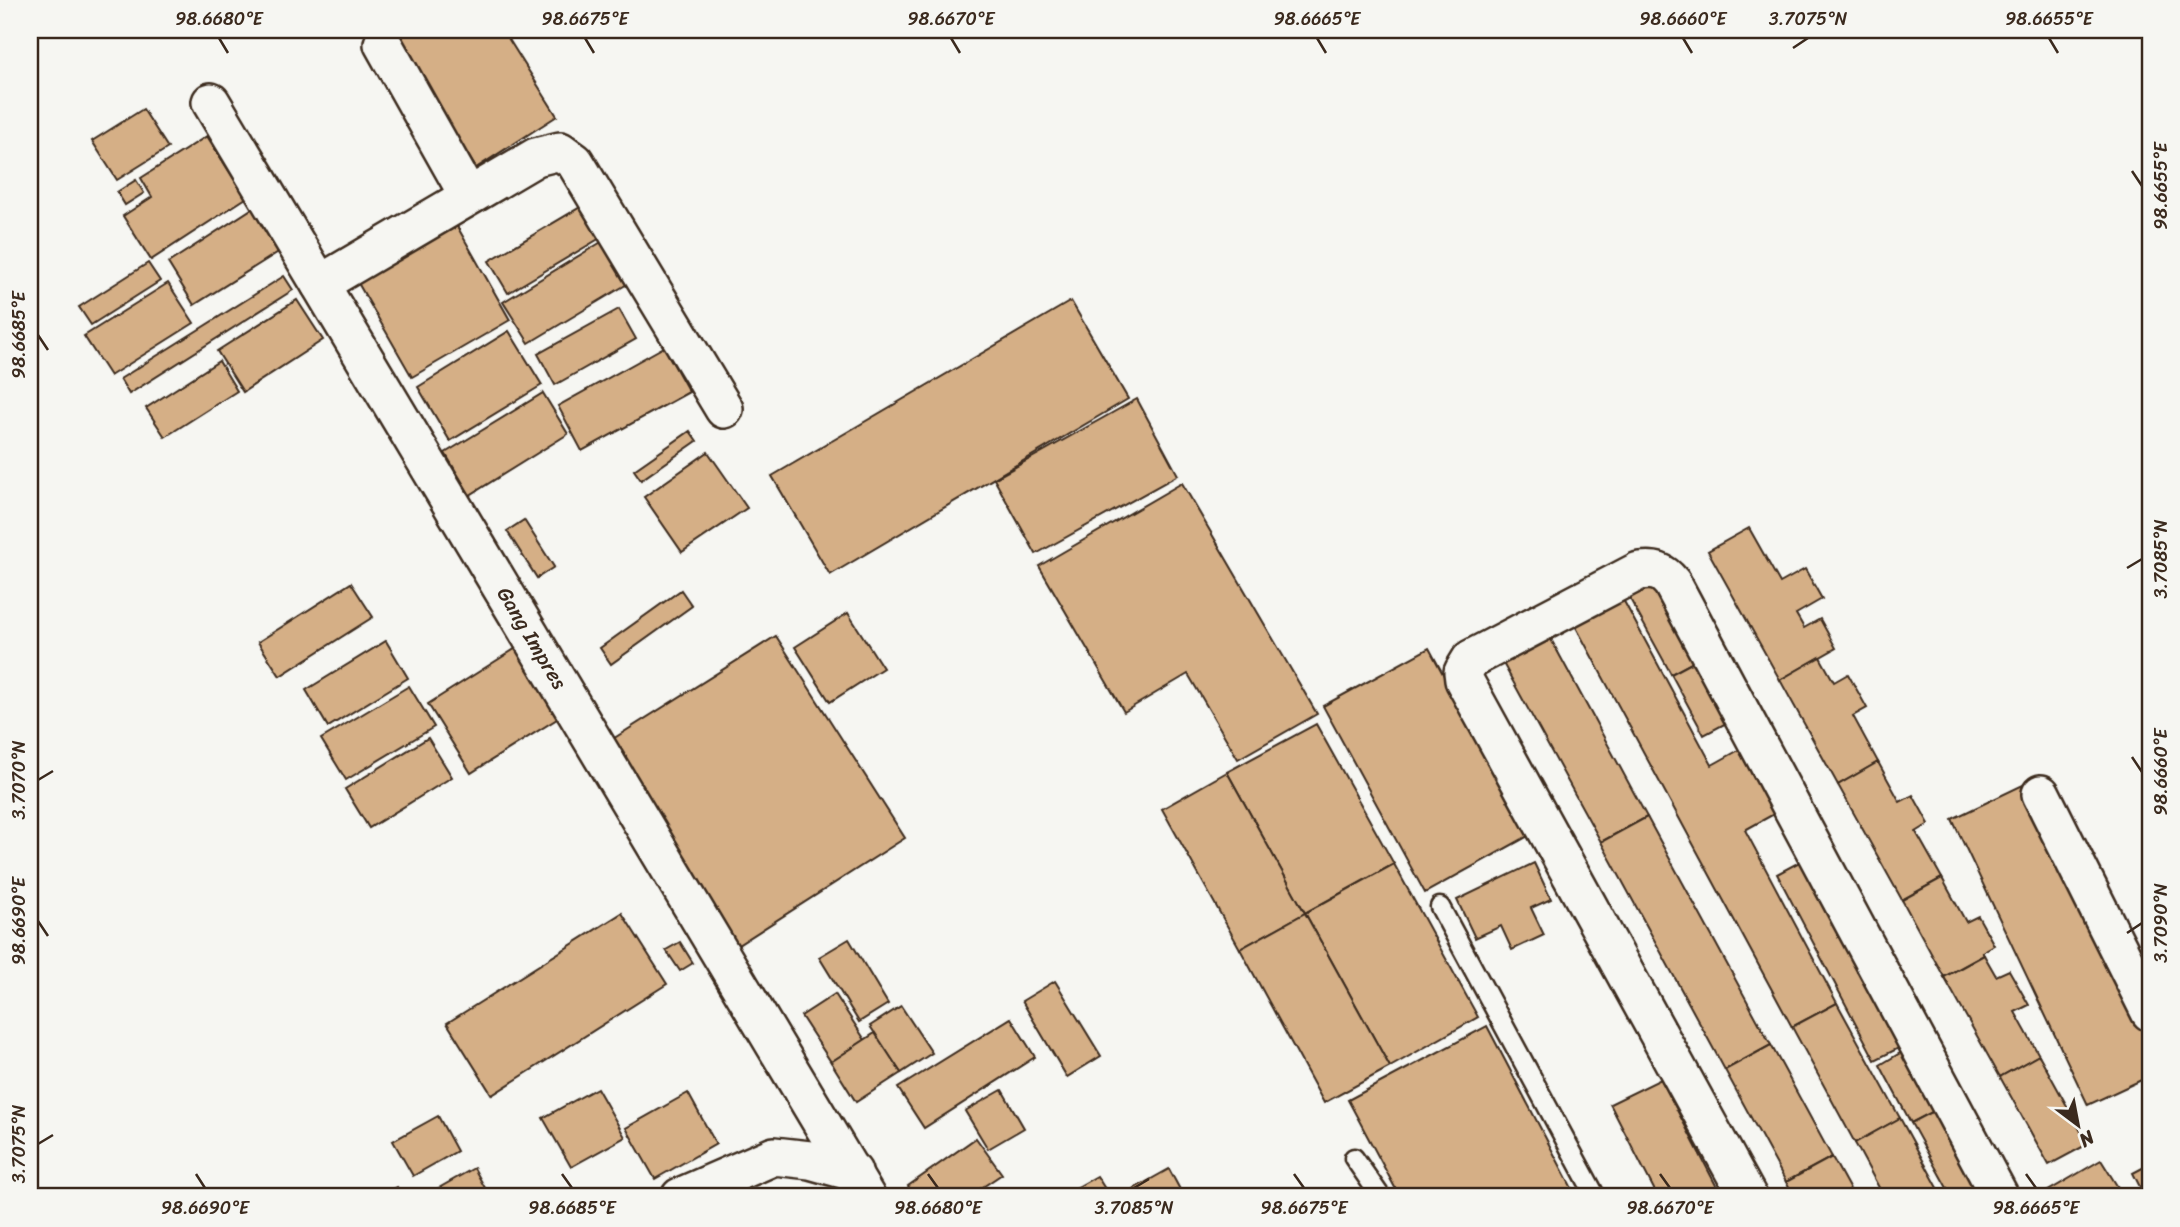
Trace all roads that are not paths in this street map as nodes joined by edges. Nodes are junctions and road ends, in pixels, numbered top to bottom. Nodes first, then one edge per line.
1 (383, 44) dead end
2 (211, 102) dead end
3 (468, 195) junction
4 (320, 284) junction
5 (724, 408) dead end
6 (2041, 793) dead end
7 (1440, 907) dead end
8 (2150, 1012) edge
9 (1354, 1158) dead end
10 (860, 1185) edge
11 (680, 1197) edge
12 (1381, 1197) edge
13 (1595, 1197) edge
14 (1748, 1197) edge
15 (2000, 1197) edge

1 - 3 street
2 - 4 street, Gang Impres
3 - 4 street
3 - 5 street
4 - 10 street, Gang Impres
6 - 8 street
7 - 13 lane
9 - 12 lane
10 - 11 street
14 - 15 street

